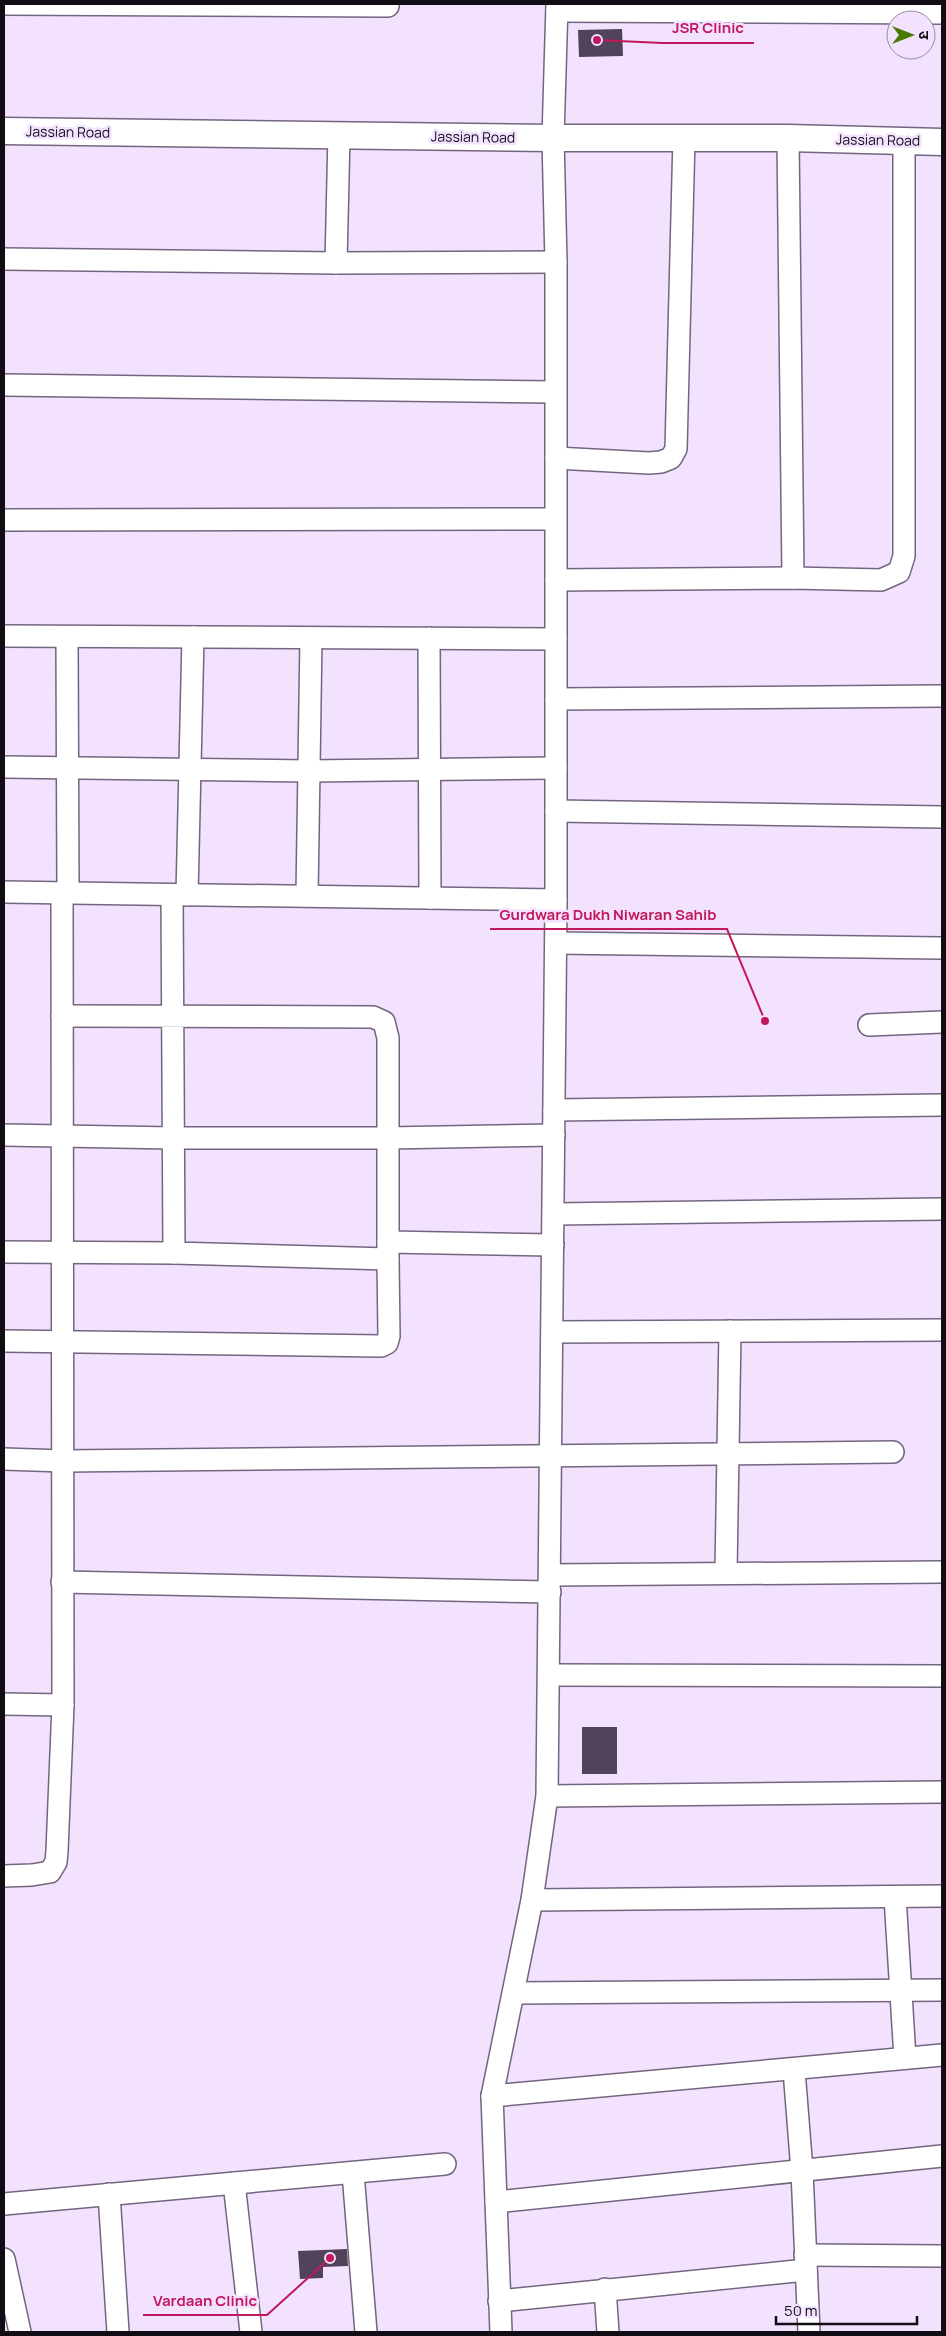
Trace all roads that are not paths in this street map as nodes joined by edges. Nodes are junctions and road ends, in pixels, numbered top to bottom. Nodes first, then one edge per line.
1 (4, 4) edge
2 (388, 6) dead end
3 (557, 7) edge
4 (942, 13) edge
5 (4, 131) edge
6 (339, 135) junction
7 (553, 138) junction
8 (684, 138) junction
9 (788, 138) junction
10 (904, 141) junction
11 (942, 142) edge
12 (4, 259) edge
13 (556, 262) junction
14 (336, 263) junction
15 (4, 385) edge
16 (555, 392) junction
17 (556, 458) junction
18 (555, 519) junction
19 (4, 520) edge
20 (794, 578) junction
21 (556, 580) junction
22 (4, 636) edge
23 (67, 637) junction
24 (193, 637) junction
25 (311, 638) junction
26 (429, 638) junction
27 (556, 639) junction
28 (942, 696) edge
29 (556, 698) junction
30 (4, 767) edge
31 (68, 768) junction
32 (429, 768) junction
33 (556, 768) junction
34 (190, 770) junction
35 (309, 771) junction
36 (556, 811) junction
37 (942, 817) edge
38 (4, 892) edge
39 (65, 893) junction
40 (179, 895) junction
41 (307, 896) junction
42 (430, 898) junction
43 (556, 900) junction
44 (556, 943) junction
45 (942, 948) edge
46 (62, 1016) junction
47 (173, 1016) junction
48 (942, 1022) edge
49 (869, 1025) dead end
50 (942, 1105) edge
51 (554, 1110) junction
52 (4, 1135) edge
53 (62, 1135) junction
54 (554, 1135) junction
55 (173, 1138) junction
56 (388, 1138) junction
57 (942, 1209) edge
58 (554, 1214) junction
59 (553, 1245) junction
60 (388, 1250) junction
61 (4, 1252) edge
62 (62, 1253) junction
63 (174, 1253) junction
64 (942, 1330) edge
65 (730, 1331) junction
66 (552, 1332) junction
67 (4, 1341) edge
68 (62, 1342) junction
69 (893, 1452) dead end
70 (728, 1454) junction
71 (552, 1456) junction
72 (4, 1459) edge
73 (62, 1462) junction
74 (726, 1572) junction
75 (942, 1572) edge
76 (62, 1582) junction
77 (550, 1584) junction
78 (549, 1675) junction
79 (942, 1676) edge
80 (4, 1704) edge
81 (63, 1705) junction
82 (942, 1792) edge
83 (547, 1796) junction
84 (4, 1876) edge
85 (942, 1896) edge
86 (895, 1897) junction
87 (532, 1900) junction
88 (901, 1990) junction
89 (942, 1990) edge
90 (514, 1993) junction
91 (942, 2055) edge
92 (905, 2058) junction
93 (794, 2070) junction
94 (492, 2096) junction
95 (942, 2156) edge
96 (446, 2164) dead end
97 (353, 2172) junction
98 (802, 2172) junction
99 (234, 2183) junction
100 (109, 2194) junction
101 (496, 2202) junction
102 (4, 2204) edge
103 (942, 2256) edge
104 (4, 2259) edge
105 (806, 2262) junction
106 (605, 2289) junction
107 (499, 2300) junction
108 (20, 2332) edge
109 (118, 2332) edge
110 (251, 2332) edge
111 (366, 2332) edge
112 (501, 2332) edge
113 (608, 2332) edge
114 (808, 2332) edge

1 - 2 street
3 - 4 street
3 - 7 street
5 - 6 street, Jassian Road
6 - 7 street, Jassian Road
6 - 14 street
7 - 8 street, Jassian Road
7 - 13 street
8 - 9 street, Jassian Road
8 - 17 street
9 - 10 street, Jassian Road
9 - 20 street
10 - 11 street, Jassian Road
10 - 20 street
12 - 14 street
13 - 14 street
13 - 16 street
15 - 16 street
16 - 17 street
17 - 18 street
18 - 19 street
18 - 21 street
20 - 21 street
21 - 27 street
22 - 23 street
23 - 24 street
23 - 31 street
24 - 25 street
24 - 34 street
25 - 26 street
25 - 35 street
26 - 27 street
26 - 32 street
27 - 29 street
28 - 29 street
29 - 33 street
30 - 31 street
31 - 34 street
31 - 39 street
32 - 33 street
32 - 35 street
32 - 42 street
33 - 36 street
34 - 35 street
34 - 40 street
35 - 41 street
36 - 37 street
36 - 43 street
38 - 39 street
39 - 40 street
39 - 46 street
40 - 41 street
40 - 47 street
41 - 42 street
42 - 43 street
43 - 44 street
44 - 45 street
44 - 51 street
46 - 47 street
46 - 53 street
47 - 55 street
47 - 56 street
48 - 49 street
50 - 51 street
51 - 54 street
52 - 53 street
53 - 55 street
53 - 62 street
54 - 56 street
54 - 58 street
55 - 56 street
55 - 63 street
56 - 60 street
57 - 58 street
58 - 59 street
59 - 60 street
59 - 66 street
60 - 63 street
60 - 68 street
61 - 62 street
62 - 63 street
62 - 68 street
64 - 65 street
65 - 66 street
65 - 70 street
66 - 71 street
67 - 68 street
68 - 73 street
69 - 70 street
70 - 71 street
70 - 74 street
71 - 73 street
71 - 77 street
72 - 73 street
73 - 76 street
74 - 75 street
74 - 77 street
76 - 77 street
76 - 81 street
77 - 78 street
78 - 79 street
78 - 83 street
80 - 81 street
81 - 84 street
82 - 83 street
83 - 87 street
85 - 86 street
86 - 87 street
86 - 88 street
87 - 90 street
88 - 89 street
88 - 90 street
88 - 92 street
90 - 94 street
91 - 92 street
92 - 93 street
93 - 94 street
93 - 98 street
94 - 101 street
95 - 98 street
96 - 97 street
97 - 99 street
97 - 111 street
98 - 101 street
98 - 105 street
99 - 100 street
99 - 110 street
100 - 102 street
100 - 109 street
101 - 107 street
103 - 105 street
104 - 108 street
105 - 106 street
105 - 114 street
106 - 107 street
106 - 113 street
107 - 112 street

